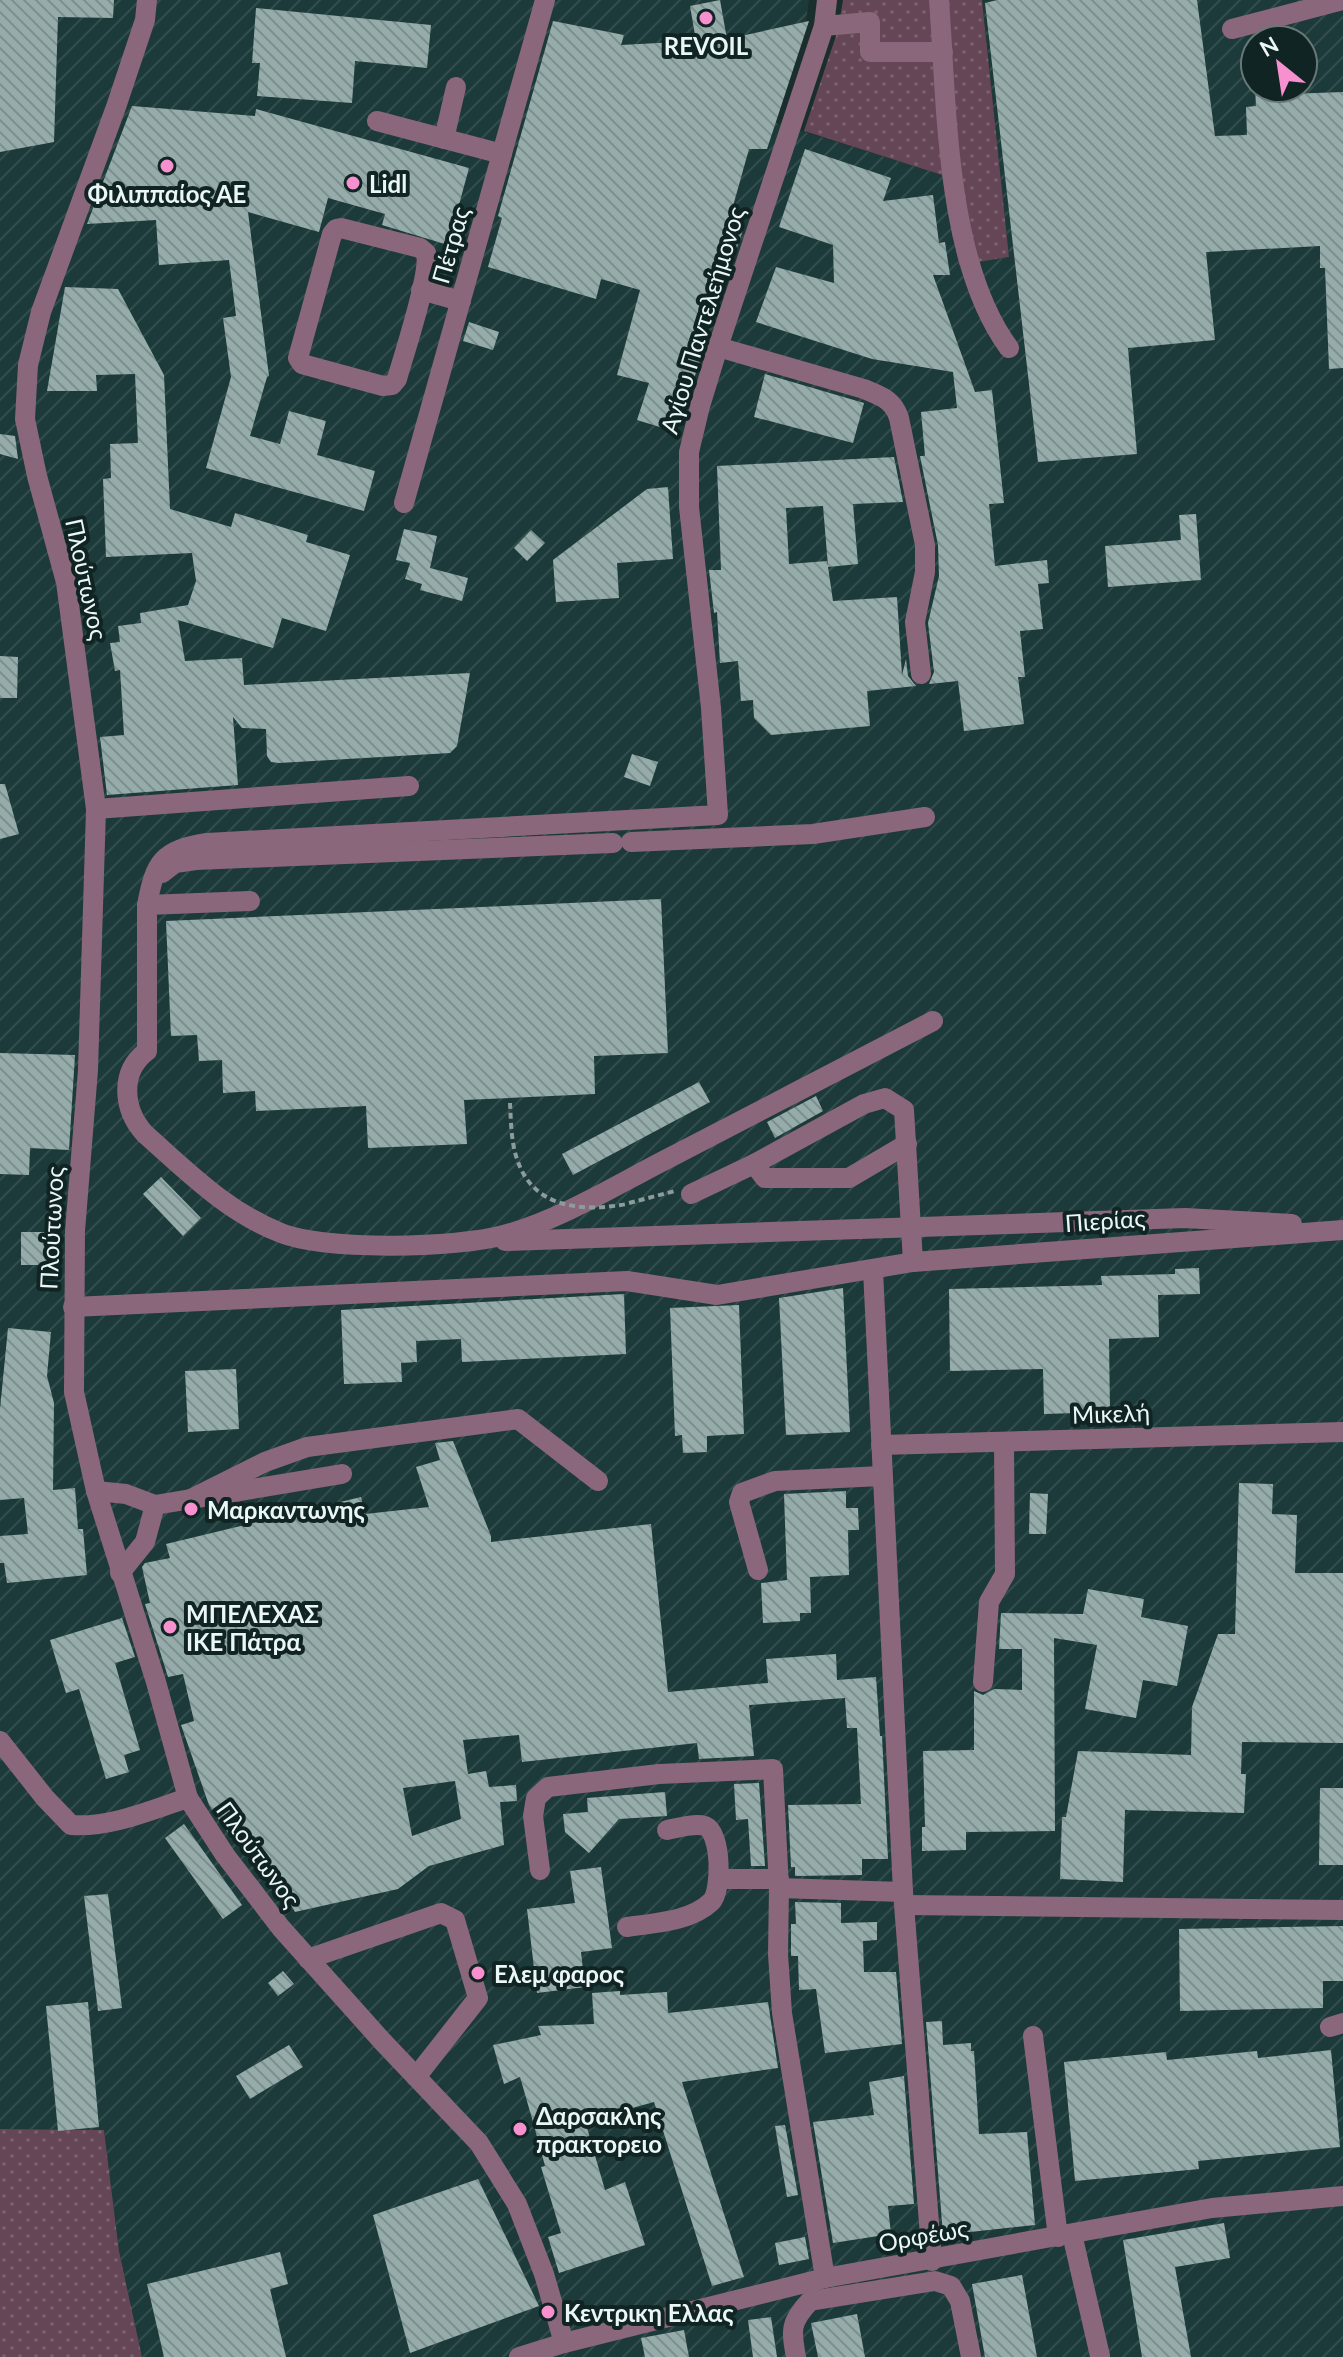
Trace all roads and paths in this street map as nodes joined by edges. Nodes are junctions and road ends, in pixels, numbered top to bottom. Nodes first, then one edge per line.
1 (147, 0) edge
2 (545, 0) edge
3 (827, 0) edge
4 (939, 0) edge
5 (1343, 0) edge
6 (824, 26) junction
7 (1232, 29) dead end
8 (943, 52) junction
9 (456, 87) dead end
10 (377, 121) dead end
11 (444, 139) junction
12 (502, 154) junction
13 (421, 290) junction
14 (461, 301) junction
15 (718, 347) junction
16 (1009, 348) dead end
17 (404, 503) dead end
18 (921, 674) dead end
19 (409, 786) dead end
20 (96, 809) junction
21 (925, 817) dead end
22 (250, 901) dead end
23 (147, 905) junction
24 (933, 1021) dead end
25 (510, 1103) dead end
26 (907, 1144) junction
27 (754, 1164) junction
28 (691, 1194) joint
29 (912, 1229) junction
30 (1343, 1230) edge
31 (1316, 1232) junction
32 (457, 1243) junction
33 (913, 1262) junction
34 (873, 1270) junction
35 (73, 1307) junction
36 (1343, 1432) edge
37 (1004, 1443) junction
38 (881, 1445) junction
39 (342, 1474) dead end
40 (882, 1476) junction
41 (598, 1481) dead end
42 (96, 1491) junction
43 (191, 1499) junction
44 (155, 1505) junction
45 (758, 1570) dead end
46 (120, 1573) junction
47 (983, 1682) dead end
48 (0, 1741) edge
49 (188, 1798) junction
50 (667, 1830) dead end
51 (540, 1870) dead end
52 (718, 1879) junction
53 (779, 1883) junction
54 (904, 1898) junction
55 (1343, 1910) edge
56 (627, 1927) dead end
57 (308, 1959) junction
58 (1033, 2036) dead end
59 (416, 2077) junction
60 (1343, 2196) edge
61 (1065, 2236) junction
62 (932, 2261) junction
63 (825, 2278) junction
64 (564, 2343) junction
65 (1100, 2356) edge
66 (519, 2357) edge
67 (796, 2357) edge
68 (971, 2357) edge

1 - 20 street, Πλούτωνος
2 - 12 street, Πέτρας
3 - 6 street, Αγίου Παντελεήμονος
4 - 8 street
5 - 7 street
6 - 8 street
6 - 15 street, Αγίου Παντελεήμονος
8 - 16 street
9 - 11 street
10 - 11 street
11 - 12 street
12 - 14 street, Πέτρας
13 - 13 street
13 - 14 street
14 - 17 street, Πέτρας
15 - 18 street
15 - 23 street, Αγίου Παντελεήμονος
19 - 20 street
20 - 35 street, Πλούτωνος
21 - 23 street
22 - 23 street
23 - 32 street
24 - 32 street
25 - 28 path, bridge
26 - 27 street
26 - 27 street
26 - 29 street
27 - 28 street
29 - 31 street
29 - 32 street
29 - 33 street
30 - 31 street, Πιερίας
31 - 33 street, Πιερίας
33 - 34 street, Πιερίας
34 - 35 street, Πιερίας
34 - 38 street
35 - 42 street, Πλούτωνος
36 - 37 street, Μικελή
37 - 38 street, Μικελή
37 - 47 street
38 - 40 street
39 - 43 street
40 - 45 street
40 - 54 street
41 - 43 street
42 - 44 street
42 - 46 street, Πλούτωνος
43 - 44 street
44 - 46 street
46 - 49 street, Πλούτωνος
48 - 49 street
49 - 57 street, Πλούτωνος
50 - 52 street
51 - 53 street
52 - 53 street
52 - 56 street
53 - 54 street
53 - 63 street
54 - 55 street
54 - 62 street
57 - 59 street, Πλούτωνος
57 - 59 street
58 - 61 street
59 - 64 street, Πλούτωνος
60 - 61 street, Ορφέως
61 - 62 street, Ορφέως
61 - 65 street
62 - 63 street, Ορφέως
63 - 64 street, Ορφέως
64 - 66 street, Ορφέως
67 - 68 street

